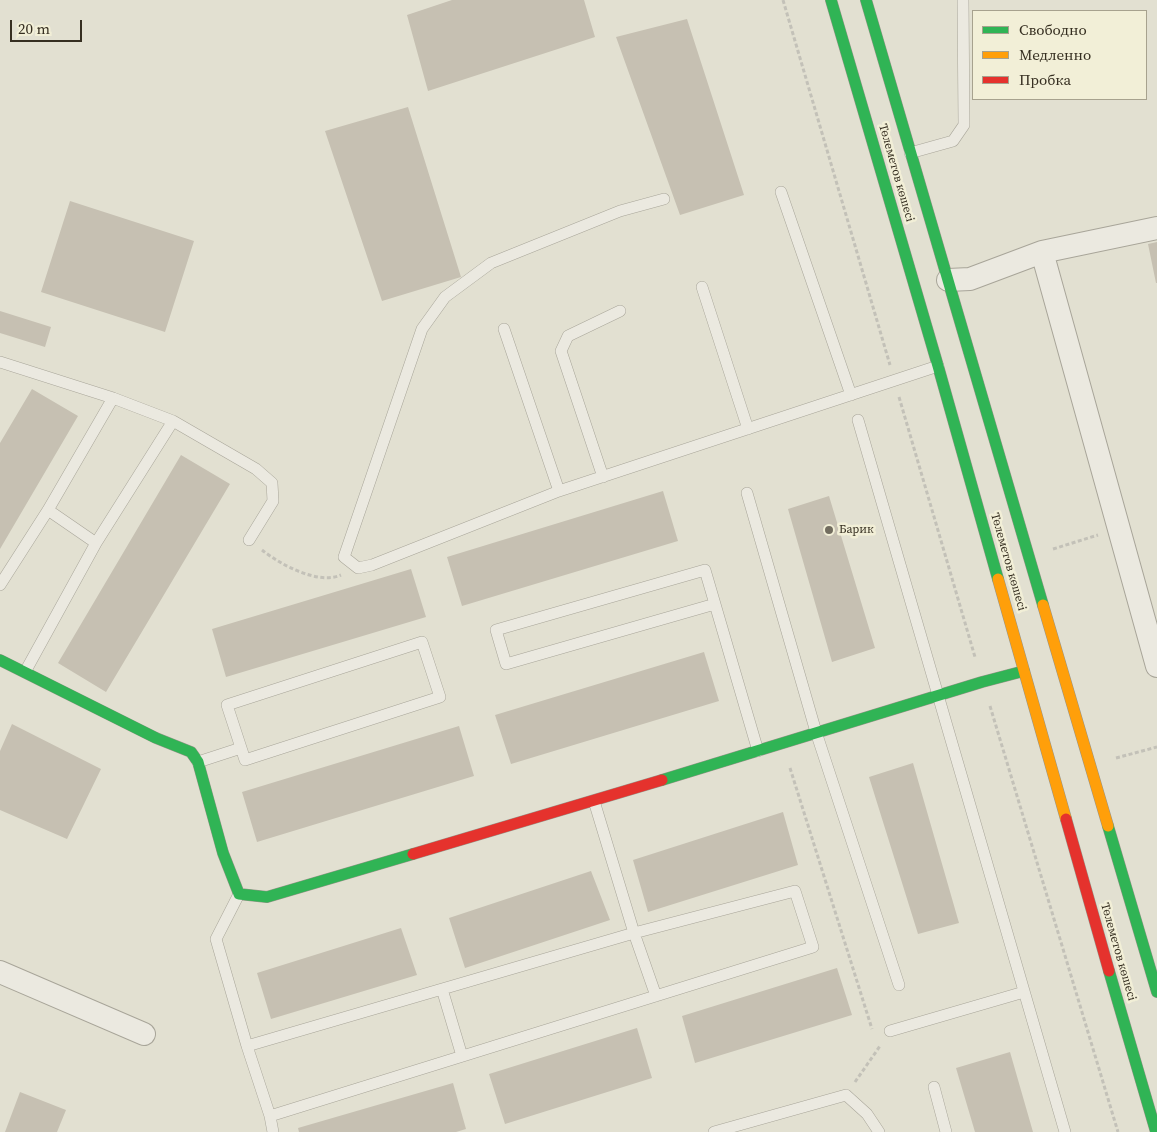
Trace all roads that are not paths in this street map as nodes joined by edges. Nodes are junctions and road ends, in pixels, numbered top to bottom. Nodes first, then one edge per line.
1 (832, 0) edge
2 (866, 0) edge
3 (963, 0) edge
4 (910, 153) junction
5 (781, 192) dead end
6 (664, 199) dead end
7 (1157, 228) edge
8 (1042, 252) junction
9 (948, 280) junction
10 (702, 287) dead end
11 (620, 311) dead end
12 (504, 329) dead end
13 (0, 362) edge
14 (942, 365) junction
15 (851, 395) junction
16 (113, 398) junction
17 (858, 420) dead end
18 (173, 421) junction
19 (748, 429) junction
20 (603, 477) junction
21 (559, 491) junction
22 (747, 492) dead end
23 (48, 510) junction
24 (248, 540) road end
25 (96, 543) junction
26 (0, 585) edge
27 (715, 604) junction
28 (0, 660) edge
29 (1157, 666) edge
30 (1024, 671) junction
31 (25, 672) junction
32 (938, 697) junction
33 (816, 732) junction
34 (241, 748) junction
35 (758, 751) junction
36 (198, 762) junction
37 (594, 801) junction
38 (239, 894) junction
39 (634, 933) junction
40 (0, 972) edge
41 (899, 985) dead end
42 (442, 989) junction
43 (1024, 992) junction
44 (1157, 992) edge
45 (656, 996) junction
46 (890, 1031) road end
47 (144, 1034) dead end
48 (247, 1046) junction
49 (462, 1056) junction
50 (934, 1087) dead end
51 (270, 1116) junction
52 (273, 1132) edge
53 (714, 1132) edge
54 (879, 1132) edge
55 (946, 1132) edge
56 (1065, 1132) edge
57 (1156, 1132) edge

1 - 14 main road, Төлеметов көшесі
2 - 4 main road, Төлеметов көшесі
3 - 4 lane
4 - 9 main road, Төлеметов көшесі
5 - 15 lane
6 - 21 lane
7 - 8 street
8 - 9 street
8 - 29 street
9 - 44 main road, Төлеметов көшесі
10 - 19 lane
11 - 20 lane
12 - 21 lane
13 - 16 lane
14 - 15 lane
14 - 30 main road, Төлеметов көшесі
15 - 19 lane
16 - 18 lane
16 - 23 lane
17 - 32 lane
18 - 24 lane
18 - 25 lane
19 - 20 lane
20 - 21 lane
22 - 33 lane
23 - 25 lane
23 - 26 lane
25 - 31 lane
27 - 27 lane
27 - 35 lane
28 - 31 main road
30 - 32 main road
30 - 57 main road, Төлеметов көшесі
31 - 36 main road
32 - 33 main road
32 - 43 lane
33 - 35 main road
33 - 41 lane
34 - 34 lane
34 - 36 lane
35 - 37 main road
36 - 38 main road
37 - 38 main road
37 - 39 lane
38 - 48 lane
39 - 42 lane
39 - 45 lane
39 - 45 lane
40 - 47 street
42 - 48 lane
42 - 49 lane
43 - 46 lane
43 - 56 lane
45 - 49 lane
48 - 51 lane
49 - 51 lane
50 - 55 lane
51 - 52 lane
53 - 54 lane

